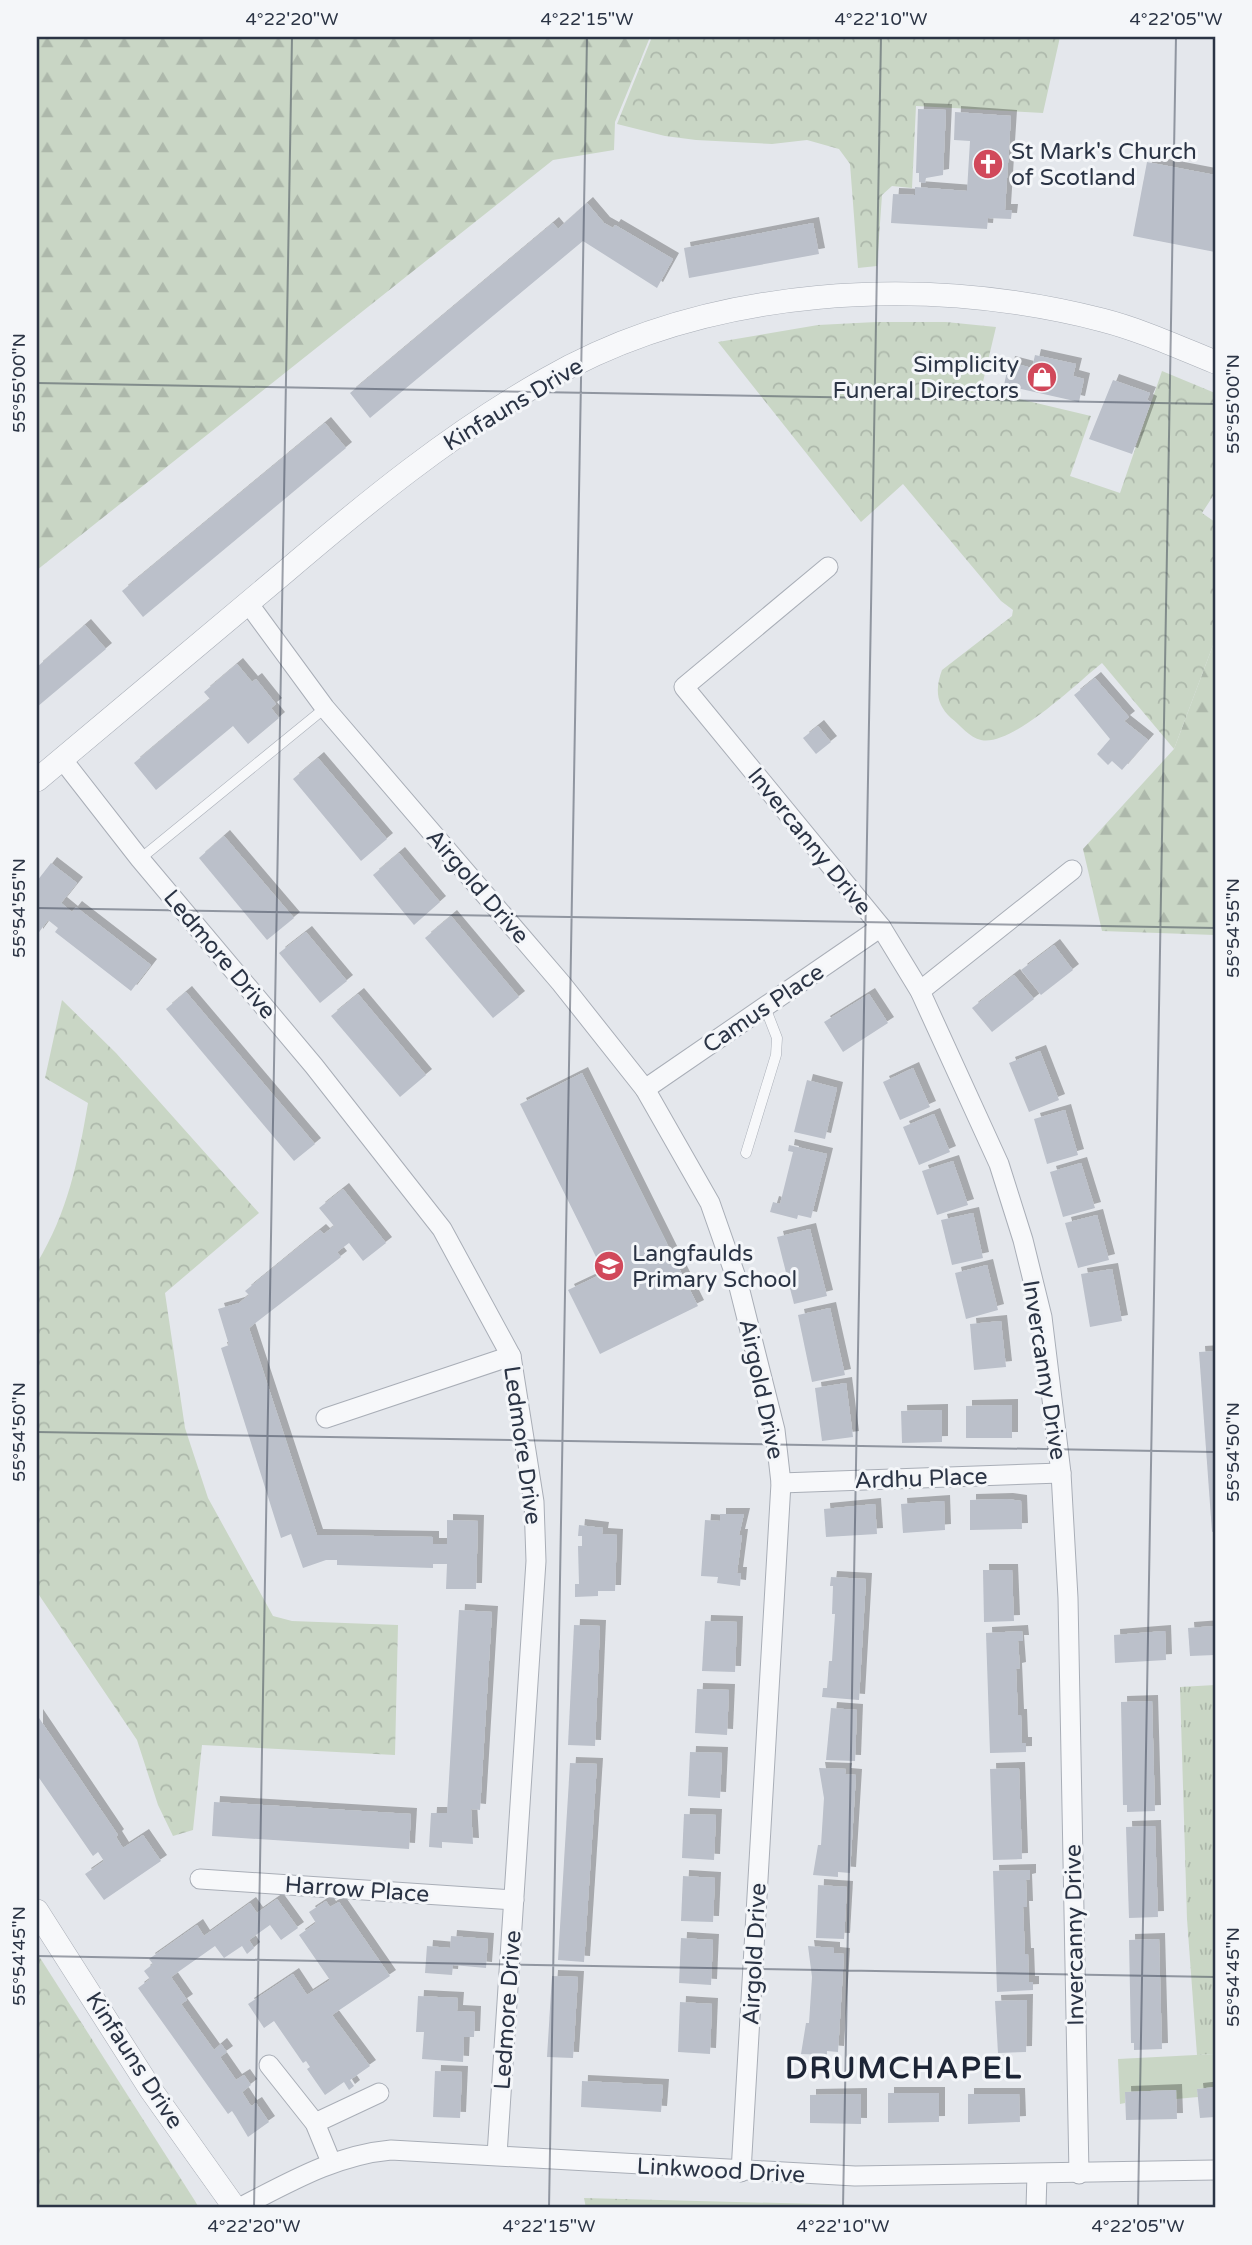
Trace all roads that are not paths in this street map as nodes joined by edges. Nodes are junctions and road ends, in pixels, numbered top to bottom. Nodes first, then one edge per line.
1 (1215, 362) edge
2 (828, 567) dead end
3 (248, 603) junction
4 (325, 708) junction
5 (62, 759) junction
6 (37, 780) edge
7 (141, 859) junction
8 (1072, 870) dead end
9 (881, 927) junction
10 (920, 991) junction
11 (765, 1006) junction
12 (645, 1089) junction
13 (746, 1153) dead end
14 (511, 1356) junction
15 (326, 1418) dead end
16 (1062, 1473) junction
17 (781, 1483) junction
18 (200, 1879) dead end
19 (514, 1900) junction
20 (37, 1911) edge
21 (269, 2065) dead end
22 (379, 2093) dead end
23 (315, 2123) junction
24 (497, 2155) junction
25 (331, 2162) junction
26 (1215, 2169) edge
27 (741, 2172) junction
28 (1037, 2174) junction
29 (1079, 2174) junction
30 (237, 2208) edge
31 (1036, 2208) edge

1 - 3 street, Kinfauns Drive
2 - 9 street, Invercanny Drive
3 - 4 street, Airgold Drive
3 - 5 street, Kinfauns Drive
4 - 7 lane
4 - 12 street, Airgold Drive
5 - 6 street, Kinfauns Drive
5 - 7 street, Ledmore Drive
7 - 14 street, Ledmore Drive
8 - 10 street
9 - 10 street, Invercanny Drive
9 - 11 street, Camus Place
10 - 16 street, Invercanny Drive
11 - 12 street, Camus Place
11 - 13 lane
12 - 17 street, Airgold Drive
14 - 15 street
14 - 19 street, Ledmore Drive
16 - 17 street, Ardhu Place
16 - 29 street, Invercanny Drive
17 - 27 street, Airgold Drive
18 - 19 street, Harrow Place
19 - 24 street, Ledmore Drive
20 - 30 street, Kinfauns Drive
21 - 23 street
22 - 23 street
23 - 25 street
24 - 25 street, Linkwood Drive
24 - 27 street, Linkwood Drive
25 - 30 street, Linkwood Drive
26 - 29 street, Linkwood Drive
27 - 28 street, Linkwood Drive
28 - 29 street, Linkwood Drive
28 - 31 street

